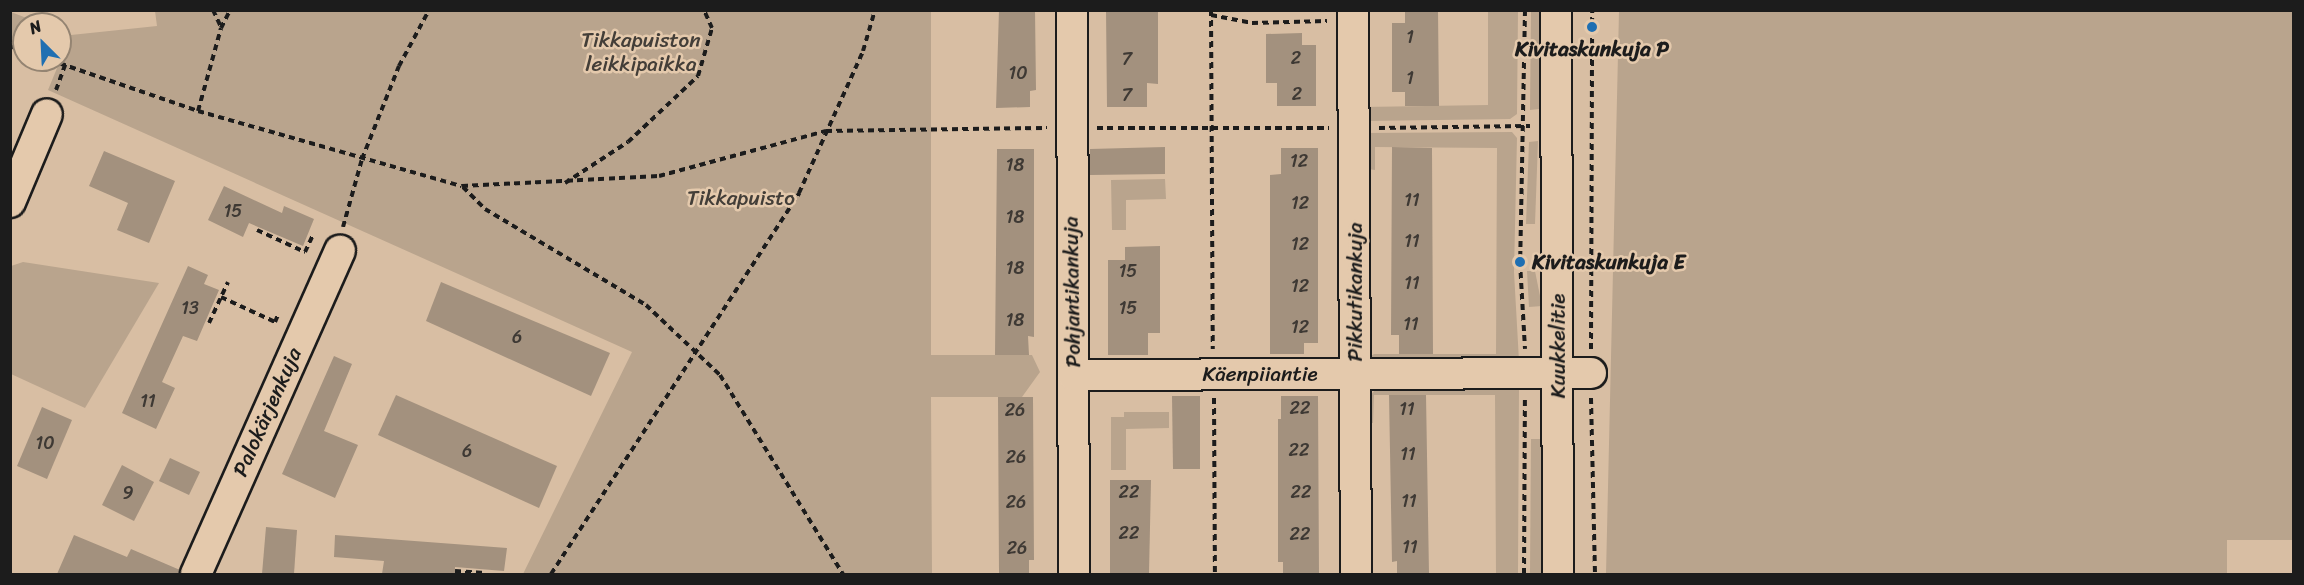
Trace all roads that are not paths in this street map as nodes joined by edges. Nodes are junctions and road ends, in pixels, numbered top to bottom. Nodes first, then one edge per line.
1 (1072, 10) edge
2 (1556, 10) edge
3 (1353, 15) edge
4 (47, 114) dead end
5 (10, 202) edge
6 (340, 251) road end
7 (1558, 373) junction
8 (1591, 373) road end
9 (1355, 374) junction
10 (1073, 375) junction
11 (196, 574) edge
12 (1074, 574) edge
13 (1356, 574) edge
14 (1558, 574) edge

1 - 10 street, Pohjantikankuja
2 - 7 street, Kuukkelitie
3 - 9 street, Pikkutikankuja
4 - 5 street
6 - 11 street, Palokärjenkuja
7 - 8 street, Käenpiiantie
7 - 9 street, Käenpiiantie
7 - 14 street, Kuukkelitie
9 - 10 street, Käenpiiantie
9 - 13 street, Pikkutikankuja
10 - 12 street, Pohjantikankuja

